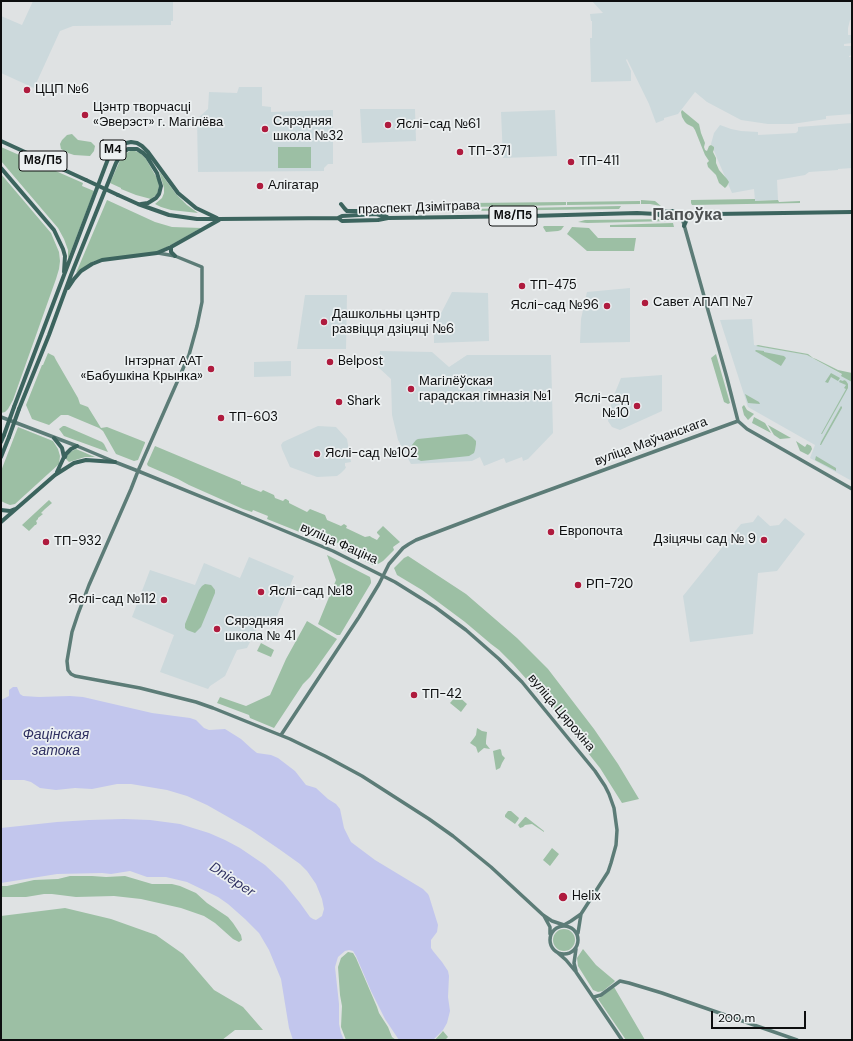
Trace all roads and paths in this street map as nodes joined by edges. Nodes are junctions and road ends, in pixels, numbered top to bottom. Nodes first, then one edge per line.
1 (1, 141) edge
2 (1, 168) edge
3 (138, 204) junction
4 (341, 204) dead end
5 (89, 209) junction
6 (97, 212) junction
7 (852, 212) edge
8 (698, 213) junction
9 (376, 214) junction
10 (681, 214) junction
11 (338, 218) junction
12 (388, 218) junction
13 (219, 219) junction
14 (684, 226) junction
15 (171, 247) junction
16 (157, 253) junction
17 (175, 256) junction
18 (63, 281) junction
19 (64, 293) junction
20 (17, 408) junction
21 (1, 417) edge
22 (738, 421) junction
23 (6, 436) junction
24 (54, 438) junction
25 (1, 442) edge
26 (78, 446) junction
27 (1, 457) edge
28 (64, 457) junction
29 (115, 462) junction
30 (138, 471) junction
31 (55, 475) junction
32 (852, 489) edge
33 (19, 507) junction
34 (1, 510) edge
35 (1, 522) edge
36 (383, 575) junction
37 (281, 735) junction
38 (581, 914) junction
39 (543, 915) junction
40 (564, 924) junction
41 (550, 934) junction
42 (578, 934) junction
43 (576, 948) junction
44 (558, 953) junction
45 (576, 972) junction
46 (594, 997) junction
47 (622, 1040) edge
48 (797, 1040) edge

1 - 3 main road, праспект Дзімітрава / М8/П5, bridge
2 - 18 main road
3 - 6 main road, М4
3 - 13 main road, праспект Дзімітрава / М8/П5
4 - 9 main road
5 - 6 main road
5 - 13 main road, М4
5 - 18 main road, М4
6 - 19 main road, М4
7 - 8 main road, праспект Дзімітрава / М8/П5
8 - 10 main road, праспект Дзімітрава / М8/П5
8 - 14 main road
9 - 11 main road
9 - 12 main road
10 - 12 main road, праспект Дзімітрава / М8/П5
10 - 14 main road
11 - 12 main road, праспект Дзімітрава / М8/П5
11 - 13 main road, праспект Дзімітрава / М8/П5
13 - 15 main road
14 - 22 main road
15 - 16 main road
15 - 17 main road
16 - 17 main road
16 - 19 main road
17 - 30 main road
18 - 20 main road, М4
19 - 20 main road, М4
20 - 23 main road, М4, bridge
21 - 24 main road, вуліца Фаціна
22 - 32 main road
22 - 36 main road, вуліца Маўчанскага
23 - 25 main road, М4
23 - 27 main road, М4
24 - 26 main road, вуліца Фаціна
24 - 28 main road
26 - 28 main road
26 - 29 main road, вуліца Фаціна
28 - 31 main road
29 - 30 main road, вуліца Фаціна
29 - 31 main road
30 - 36 main road, вуліца Фаціна
30 - 37 main road
31 - 33 main road
33 - 34 main road
33 - 35 main road
36 - 37 main road, вуліца Фаціна
36 - 38 main road, вуліца Цярохіна
37 - 39 main road
38 - 40 main road, вуліца Цярохіна
38 - 42 main road, вуліца Цярохіна
39 - 40 main road
39 - 41 main road
40 - 41 main road
40 - 42 main road
41 - 44 main road
42 - 43 main road
43 - 44 main road
43 - 45 main road
44 - 45 main road
45 - 46 main road
46 - 47 main road
46 - 48 main road

